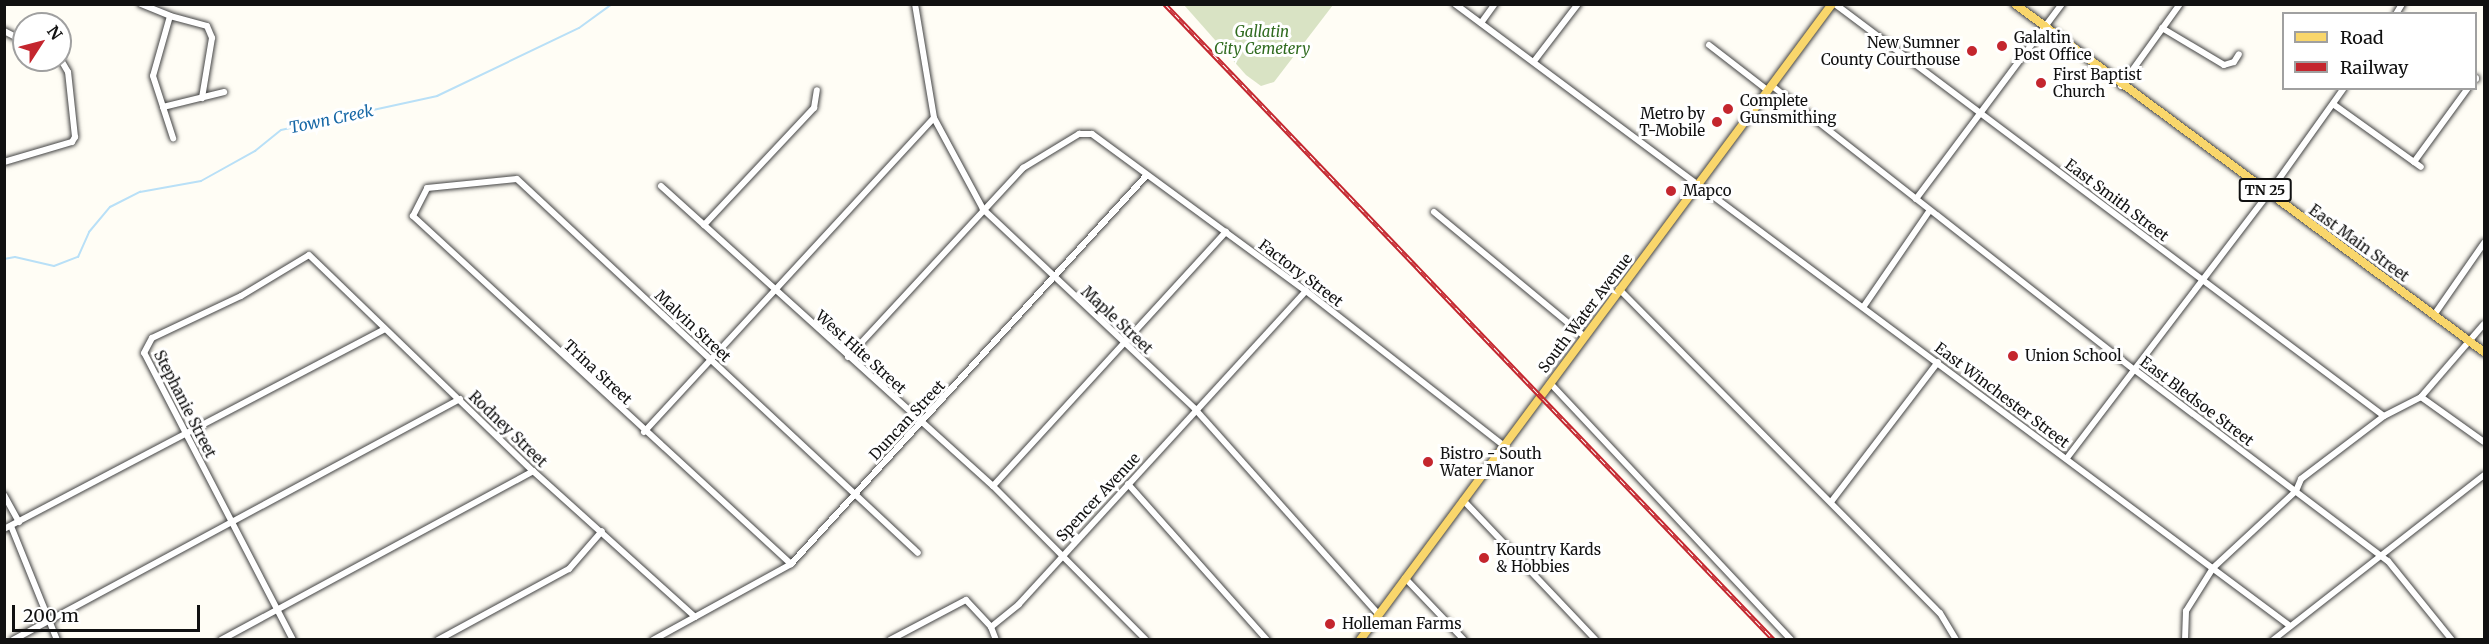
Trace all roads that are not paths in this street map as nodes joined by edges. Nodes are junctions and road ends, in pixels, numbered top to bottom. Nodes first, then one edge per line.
1 (141, 4) edge
2 (915, 4) edge
3 (1455, 4) edge
4 (1496, 4) edge
5 (1578, 4) edge
6 (1834, 4) edge
7 (2015, 4) edge
8 (2062, 4) edge
9 (2180, 4) edge
10 (170, 16) junction
11 (1481, 23) junction
12 (2045, 28) junction
13 (2162, 28) junction
14 (1709, 45) dead end
15 (2239, 54) dead end
16 (1535, 60) junction
17 (67, 72) edge
18 (2121, 86) junction
19 (1769, 88) junction
20 (817, 90) dead end
21 (2343, 90) edge
22 (2467, 90) edge
23 (224, 92) dead end
24 (202, 98) junction
25 (2333, 104) junction
26 (163, 107) junction
27 (1981, 113) junction
28 (934, 118) junction
29 (173, 138) dead end
30 (4, 162) edge
31 (2414, 162) junction
32 (2421, 167) dead end
33 (1147, 175) junction
34 (1699, 183) junction
35 (661, 186) dead end
36 (427, 188) joint
37 (2269, 193) junction
38 (1916, 199) junction
39 (983, 209) junction
40 (1930, 210) junction
41 (1434, 212) dead end
42 (704, 225) junction
43 (1226, 232) junction
44 (2484, 243) edge
45 (309, 255) joint
46 (1054, 278) junction
47 (2204, 279) junction
48 (1619, 289) junction
49 (776, 291) junction
50 (1306, 291) junction
51 (1864, 306) junction
52 (2434, 315) junction
53 (2484, 324) edge
54 (385, 329) junction
55 (1584, 336) junction
56 (1124, 343) junction
57 (2471, 343) junction
58 (2484, 352) edge
59 (848, 357) junction
60 (711, 360) junction
61 (1938, 362) junction
62 (2135, 370) junction
63 (1550, 383) junction
64 (2421, 397) junction
65 (460, 399) junction
66 (1195, 409) junction
67 (2384, 416) junction
68 (922, 423) junction
69 (644, 432) junction
70 (184, 434) junction
71 (2484, 442) edge
72 (1503, 445) junction
73 (2067, 458) junction
74 (533, 471) junction
75 (2484, 475) edge
76 (1128, 484) junction
77 (993, 486) junction
78 (2296, 491) junction
79 (853, 494) junction
80 (4, 495) edge
81 (1463, 500) junction
82 (1831, 502) junction
83 (19, 522) junction
84 (232, 522) junction
85 (8, 527) edge
86 (602, 531) junction
87 (918, 553) dead end
88 (1063, 553) junction
89 (2380, 555) junction
90 (791, 564) junction
91 (2213, 568) junction
92 (1405, 578) junction
93 (278, 609) junction
94 (1378, 614) junction
95 (695, 617) junction
96 (48, 620) junction
97 (2290, 626) junction
98 (991, 627) junction
99 (12, 639) edge
100 (57, 639) edge
101 (221, 639) edge
102 (293, 639) edge
103 (438, 639) edge
104 (653, 639) edge
105 (890, 639) edge
106 (996, 639) edge
107 (1146, 639) edge
108 (1267, 639) edge
109 (1360, 639) edge
110 (1464, 639) edge
111 (1596, 639) edge
112 (1791, 639) edge
113 (1956, 639) edge
114 (2185, 639) edge
115 (2273, 639) edge
116 (2452, 639) edge

1 - 10 street
2 - 28 street, Maple Street
3 - 11 street, East Winchester Street
4 - 11 street
5 - 16 street
6 - 19 main road, South Water Avenue
6 - 27 street, East Smith Street
7 - 12 main road, East Main Street / TN 25
8 - 12 street
9 - 13 street
10 - 24 street
10 - 26 street
11 - 16 street, East Winchester Street
12 - 18 main road, East Main Street / TN 25
12 - 27 street
13 - 15 street
13 - 18 street
14 - 19 street, East Bledsoe Street
16 - 34 street, East Winchester Street
17 - 30 street
18 - 37 main road, East Main Street / TN 25
19 - 34 main road, South Water Avenue
19 - 38 street, East Bledsoe Street
20 - 42 street
21 - 25 street
22 - 31 street
23 - 24 street
24 - 26 street
25 - 31 street
25 - 37 street
26 - 29 street
27 - 38 street
27 - 47 street, East Smith Street
28 - 39 street, Maple Street
28 - 49 street
31 - 32 street
33 - 39 street, Factory Street
33 - 43 street, Factory Street
33 - 46 street, Duncan Street
34 - 48 main road, South Water Avenue
34 - 51 street, East Winchester Street
35 - 42 street, West Hite Street
36 - 60 street, Malvin Street
36 - 69 street, Trina Street
37 - 47 street
37 - 52 main road, East Main Street / TN 25
38 - 40 street, East Bledsoe Street
39 - 46 street, Maple Street
39 - 59 street
40 - 51 street
40 - 62 street, East Bledsoe Street
41 - 55 street
42 - 49 street, West Hite Street
43 - 50 street, Factory Street
43 - 56 street
44 - 52 street
45 - 54 street, Rodney Street
45 - 70 street, Stephanie Street
46 - 56 street, Maple Street
46 - 68 street, Duncan Street
47 - 62 street
47 - 67 street, East Smith Street
48 - 55 main road, South Water Avenue
48 - 82 street
49 - 59 street, West Hite Street
49 - 60 street
50 - 66 street, Spencer Avenue
50 - 72 street, Factory Street
51 - 61 street, East Winchester Street
52 - 57 main road, East Main Street / TN 25
53 - 57 street
54 - 65 street, Rodney Street
54 - 70 street
55 - 63 main road, South Water Avenue
56 - 66 street, Maple Street
56 - 77 street
57 - 58 main road, East Main Street / TN 25
57 - 64 street
59 - 68 street, West Hite Street
60 - 69 street
60 - 79 street, Malvin Street
61 - 73 street, East Winchester Street
61 - 82 street
62 - 73 street
62 - 78 street, East Bledsoe Street
63 - 72 main road, South Water Avenue
63 - 112 street
64 - 67 street
64 - 71 street
65 - 74 street, Rodney Street
65 - 84 street
66 - 76 street, Spencer Avenue
66 - 94 street, Maple Street
67 - 78 street
68 - 77 street, West Hite Street
68 - 79 street, Duncan Street
69 - 90 street, Trina Street
70 - 83 street
70 - 84 street, Stephanie Street
72 - 81 main road, South Water Avenue
73 - 91 street, East Winchester Street
74 - 86 street, Rodney Street
74 - 93 street
75 - 89 street
76 - 88 street, Spencer Avenue
76 - 108 street
77 - 88 street, West Hite Street
78 - 89 street, East Bledsoe Street
78 - 91 street
79 - 87 street, Malvin Street
79 - 90 street, Duncan Street
80 - 83 street
81 - 92 main road, South Water Avenue
81 - 111 street
82 - 113 street
83 - 85 street
84 - 93 street, Stephanie Street
84 - 96 street
85 - 96 street
86 - 95 street, Rodney Street
86 - 103 street
88 - 98 street, Spencer Avenue
88 - 107 street, West Hite Street
89 - 97 street
89 - 116 street, East Bledsoe Street
90 - 95 street, Duncan Street
91 - 97 street, East Winchester Street
91 - 114 street
92 - 94 main road, South Water Avenue
92 - 110 street
93 - 101 street
93 - 102 street, Stephanie Street
94 - 109 main road, South Water Avenue
95 - 104 street, Duncan Street
96 - 99 street
96 - 100 street
97 - 115 street
98 - 105 street
98 - 106 street

